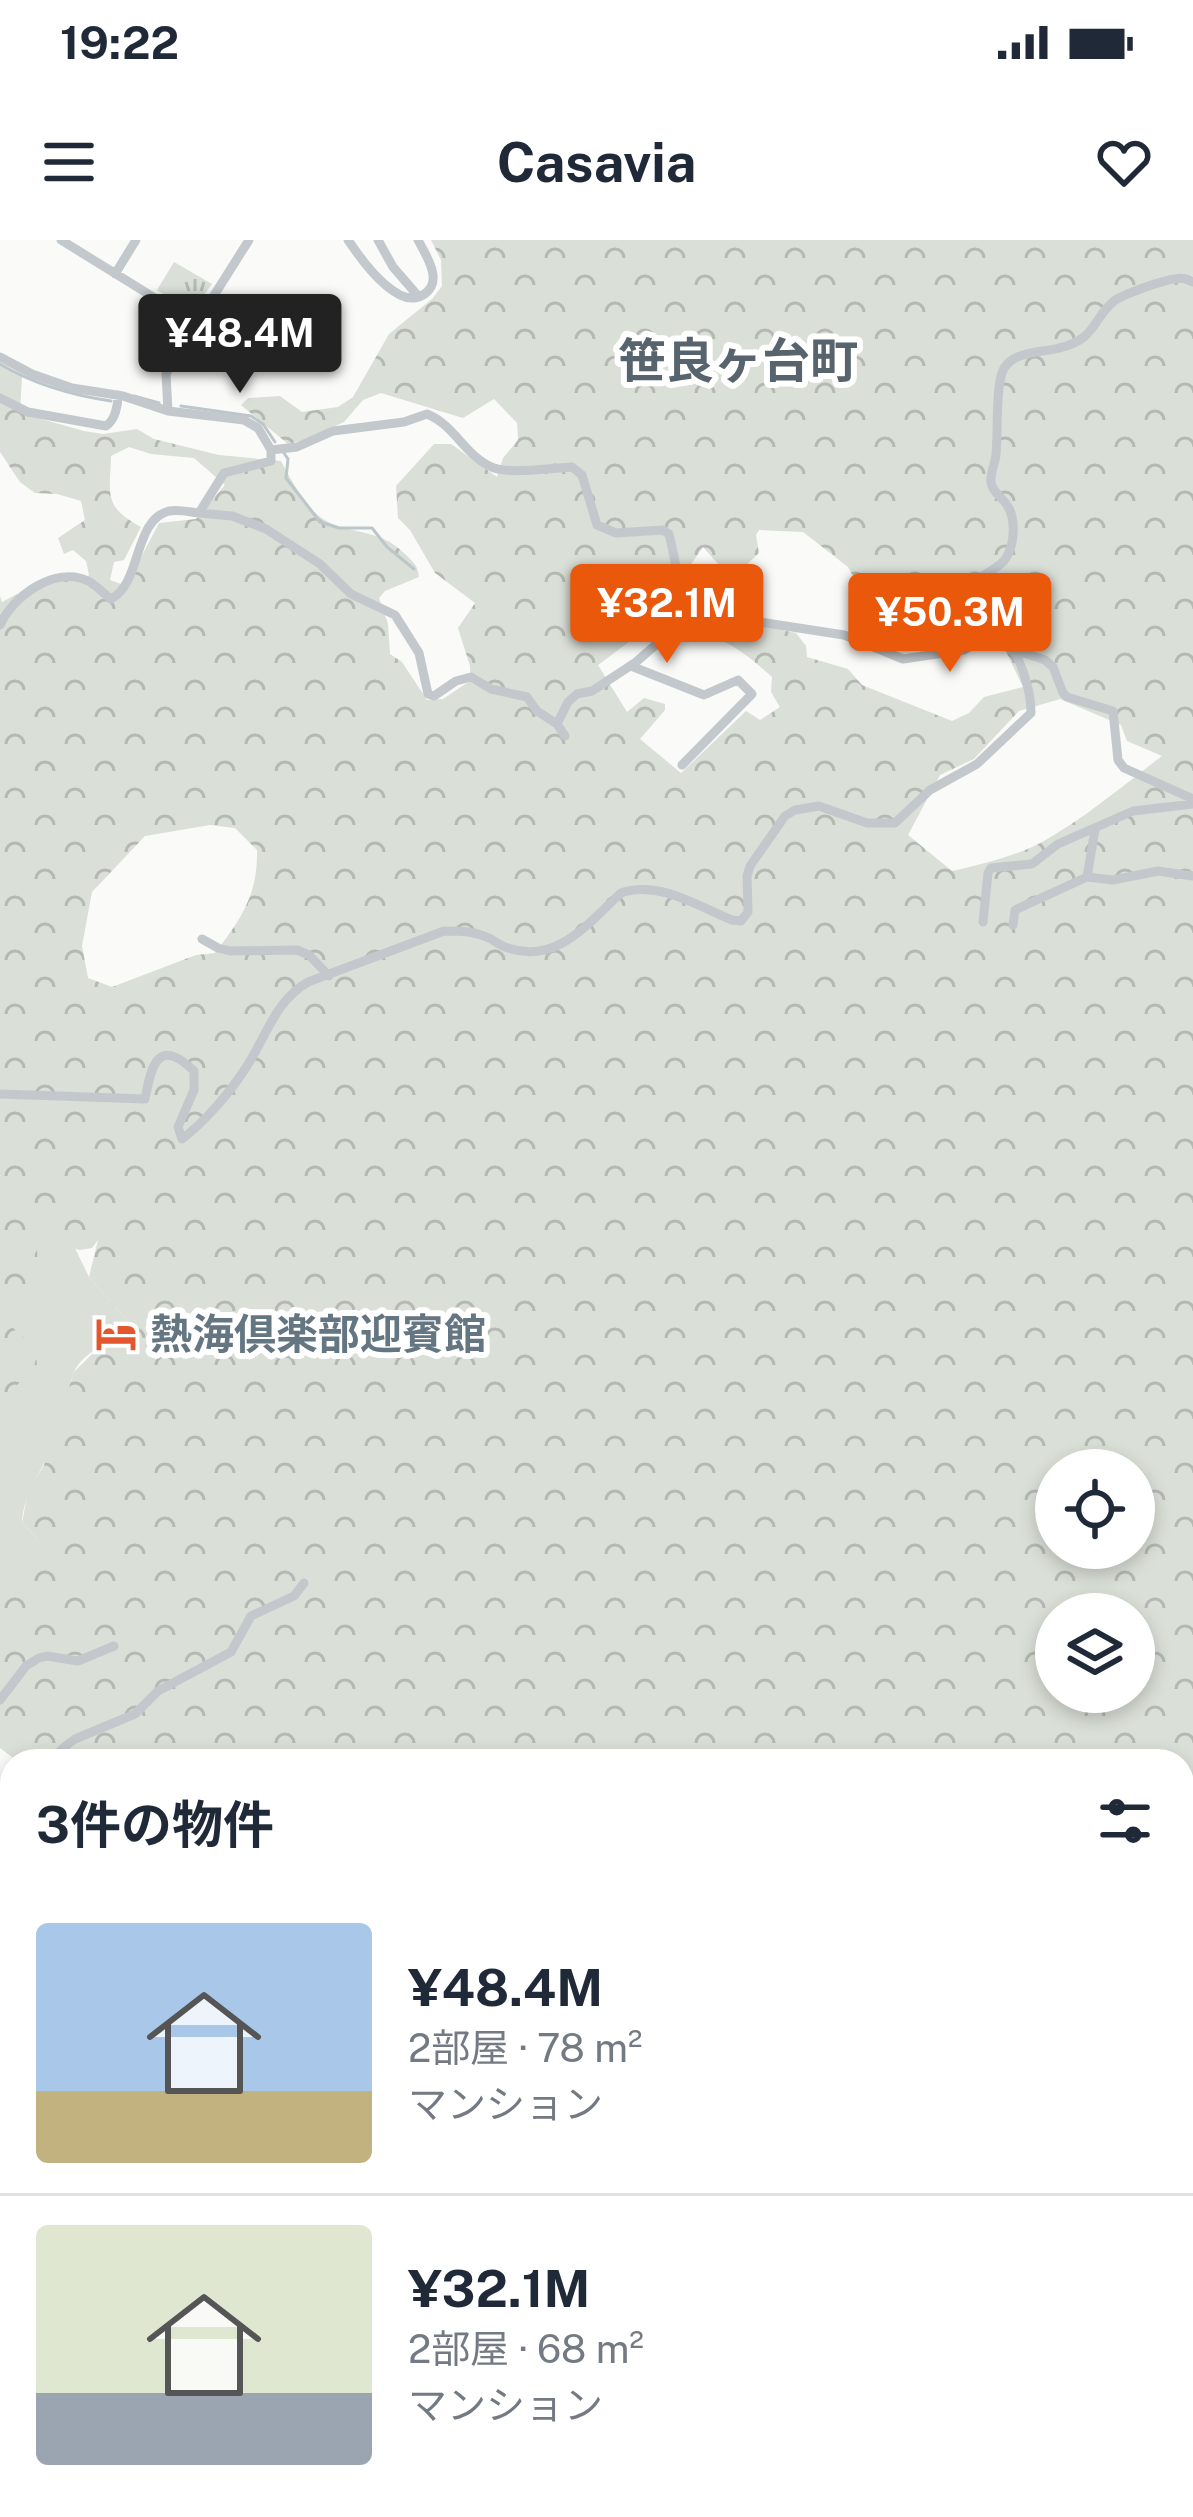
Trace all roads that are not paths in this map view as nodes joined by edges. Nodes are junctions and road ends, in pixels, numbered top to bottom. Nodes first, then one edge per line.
1 (61, 240) edge
2 (136, 240) edge
3 (230, 240) edge
4 (348, 240) edge
5 (378, 240) edge
6 (418, 240) edge
7 (247, 244) edge
8 (116, 274) junction
9 (1193, 282) edge
10 (419, 297) junction
11 (196, 321) junction
12 (0, 357) edge
13 (118, 395) junction
14 (0, 398) edge
15 (168, 411) junction
16 (271, 450) junction
17 (199, 513) junction
18 (680, 581) junction
19 (0, 626) edge
20 (1012, 648) junction
21 (631, 666) junction
22 (557, 724) junction
23 (565, 736) dead end
24 (682, 765) dead end
25 (1193, 802) edge
26 (1094, 830) junction
27 (1193, 876) edge
28 (1087, 877) junction
29 (983, 922) dead end
30 (1013, 925) dead end
31 (202, 939) dead end
32 (329, 976) junction
33 (0, 1094) edge
34 (304, 1583) dead end
35 (113, 1646) dead end
36 (0, 1700) edge
37 (61, 1749) edge

1 - 8 street
2 - 8 street
3 - 7 street
4 - 10 street
5 - 10 street
6 - 10 street
7 - 11 street
8 - 11 street
9 - 20 street
11 - 15 street
12 - 13 street
13 - 14 street
13 - 15 street
15 - 16 street
16 - 17 street
16 - 18 street
17 - 19 street
17 - 22 street
18 - 20 street
18 - 21 street
20 - 25 street
20 - 32 street
21 - 22 street
21 - 24 street
22 - 23 street
25 - 26 street
26 - 28 street
26 - 29 street
27 - 28 street
28 - 30 street
31 - 32 street
32 - 33 street
34 - 37 street
35 - 36 street

